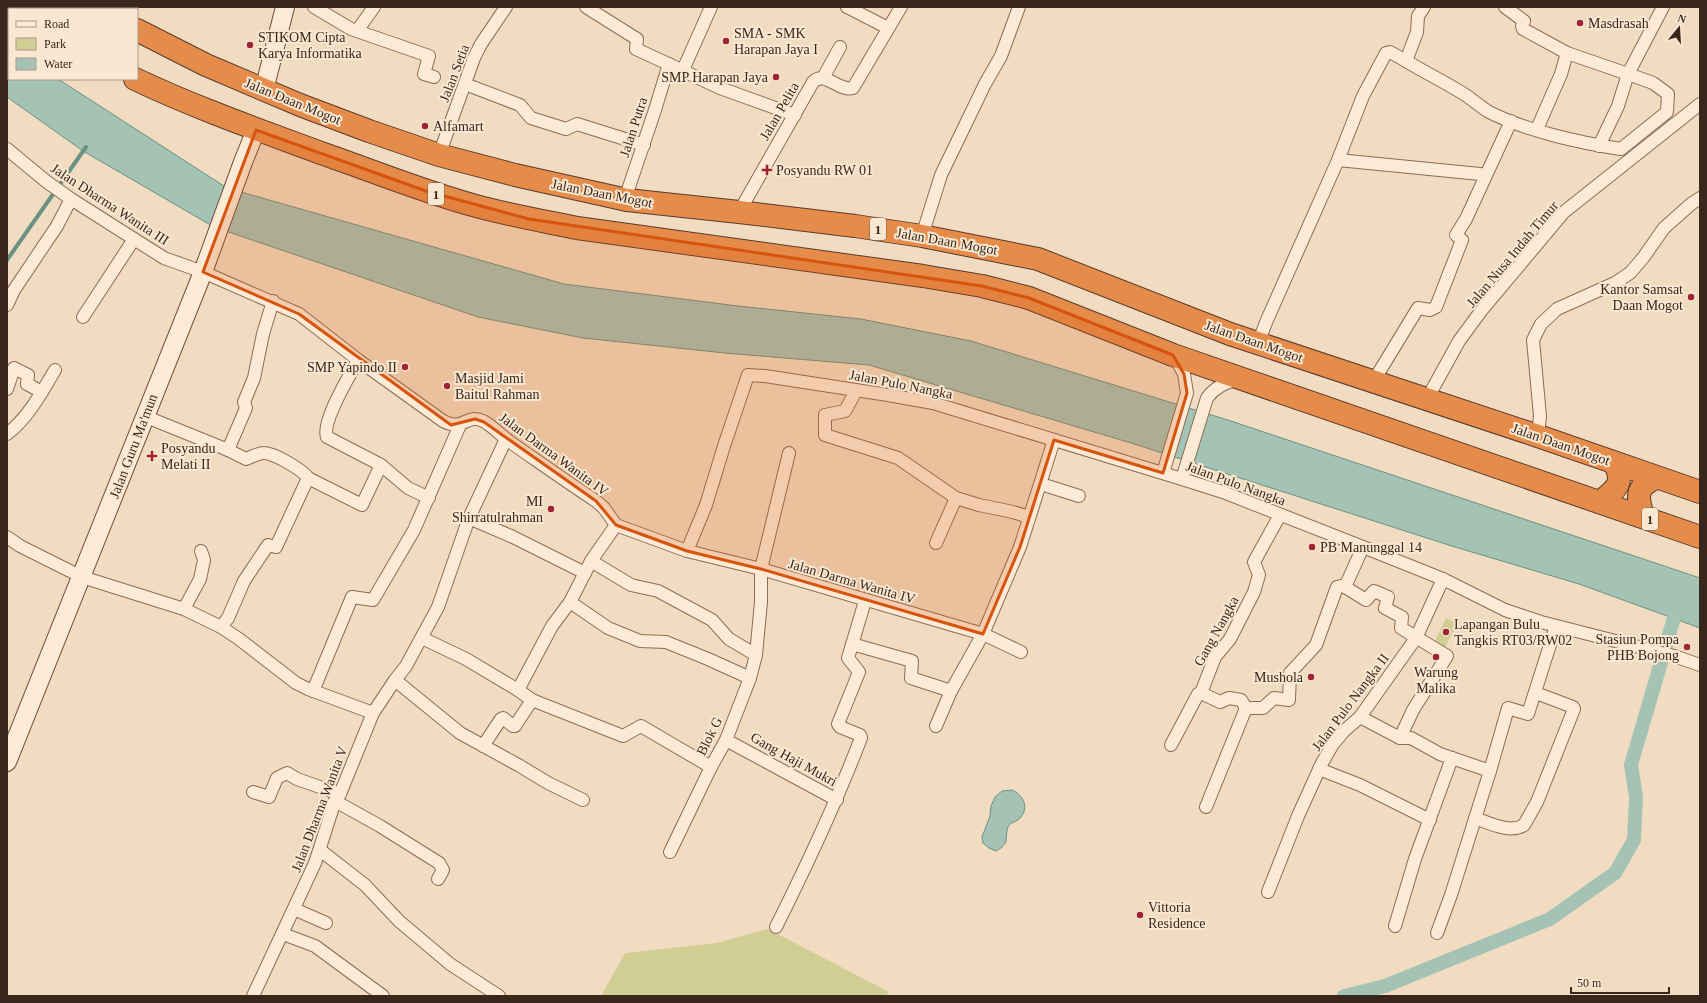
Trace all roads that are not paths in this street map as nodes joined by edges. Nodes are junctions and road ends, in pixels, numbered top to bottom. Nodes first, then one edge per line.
1 (285, 7) edge
2 (314, 7) edge
3 (374, 7) edge
4 (506, 7) edge
5 (586, 7) edge
6 (711, 7) edge
7 (847, 7) edge
8 (901, 7) edge
9 (1019, 7) edge
10 (1424, 7) edge
11 (1505, 7) edge
12 (1663, 7) edge
13 (888, 28) junction
14 (138, 31) edge
15 (357, 31) junction
16 (840, 47) dead end
17 (1567, 53) junction
18 (1406, 61) junction
19 (669, 64) junction
20 (683, 70) junction
21 (1628, 74) junction
22 (434, 77) dead end
23 (823, 78) junction
24 (138, 80) edge
25 (465, 84) junction
26 (264, 90) junction
27 (1700, 104) edge
28 (795, 115) junction
29 (1511, 121) junction
30 (1537, 129) junction
31 (256, 130) junction
32 (644, 144) junction
33 (1599, 146) junction
34 (7, 149) edge
35 (439, 155) junction
36 (1338, 160) junction
37 (1485, 177) junction
38 (66, 196) junction
39 (1700, 198) edge
40 (627, 200) junction
41 (739, 212) junction
42 (922, 236) junction
43 (134, 239) junction
44 (203, 272) junction
45 (272, 301) junction
46 (7, 305) edge
47 (82, 317) dead end
48 (1258, 343) junction
49 (1174, 355) junction
50 (358, 360) junction
51 (55, 370) dead end
52 (1241, 378) junction
53 (1372, 382) junction
54 (7, 389) edge
55 (856, 390) junction
56 (42, 392) junction
57 (1427, 399) junction
58 (144, 416) junction
59 (460, 425) junction
60 (7, 434) edge
61 (1538, 436) junction
62 (506, 439) junction
63 (1054, 440) junction
64 (228, 450) junction
65 (789, 453) dead end
66 (1614, 463) junction
67 (381, 465) junction
68 (1164, 469) junction
69 (1184, 474) junction
70 (308, 478) junction
71 (1656, 478) junction
72 (1041, 484) junction
73 (1700, 492) edge
74 (1079, 496) dead end
75 (429, 498) junction
76 (956, 498) junction
77 (1600, 502) junction
78 (1280, 515) junction
79 (1643, 516) junction
80 (1029, 517) junction
81 (469, 518) junction
82 (616, 525) junction
83 (1700, 536) edge
84 (7, 537) edge
85 (936, 543) dead end
86 (1363, 546) junction
87 (201, 551) dead end
88 (687, 551) junction
89 (591, 561) junction
90 (760, 569) junction
91 (585, 573) junction
92 (82, 577) junction
93 (1443, 579) junction
94 (1345, 587) junction
95 (865, 601) junction
96 (570, 602) junction
97 (184, 609) junction
98 (1556, 626) junction
99 (221, 627) junction
100 (983, 634) junction
101 (422, 638) junction
102 (1416, 638) junction
103 (852, 644) junction
104 (1021, 652) dead end
105 (756, 654) junction
106 (1700, 665) edge
107 (750, 678) junction
108 (395, 680) junction
109 (313, 690) junction
110 (518, 690) junction
111 (951, 691) junction
112 (1201, 693) junction
113 (1536, 693) junction
114 (532, 700) junction
115 (1246, 708) junction
116 (373, 713) junction
117 (1360, 717) junction
118 (936, 726) dead end
119 (1400, 738) junction
120 (726, 740) junction
121 (1171, 745) dead end
122 (483, 746) junction
123 (1452, 758) junction
124 (7, 762) edge
125 (711, 767) junction
126 (1319, 769) junction
127 (1490, 771) junction
128 (253, 792) dead end
129 (337, 798) junction
130 (583, 800) dead end
131 (837, 800) junction
132 (1206, 806) dead end
133 (1475, 818) junction
134 (1430, 820) junction
135 (320, 850) junction
136 (670, 852) dead end
137 (438, 879) dead end
138 (1268, 892) dead end
139 (294, 909) junction
140 (326, 923) dead end
141 (776, 926) dead end
142 (1395, 926) dead end
143 (1437, 933) dead end
144 (283, 934) junction
145 (253, 996) edge
146 (383, 996) edge
147 (499, 996) edge

1 - 26 street
2 - 15 street
3 - 15 street
4 - 25 street, Jalan Setia
5 - 19 street
6 - 20 street
7 - 13 street
8 - 13 street
9 - 42 street
10 - 18 street
11 - 17 street
12 - 21 street
13 - 23 street
14 - 26 highway, Jalan Daan Mogot / 1
15 - 22 street
16 - 23 street
17 - 21 street
17 - 30 street
18 - 29 street
18 - 36 street
19 - 20 street
19 - 32 street, Jalan Putra
20 - 28 street
21 - 33 street
21 - 33 street
23 - 28 street, Jalan Pelita
24 - 31 highway, 1
25 - 32 street
25 - 35 street, Jalan Setia
26 - 35 highway, Jalan Daan Mogot / 1
27 - 57 street, Jalan Nusa Indah Timur
28 - 41 street, Jalan Pelita
29 - 30 street
29 - 37 street
30 - 33 street
31 - 44 street, Jalan Guru Ma'mun
31 - 49 highway, 1
32 - 40 street, Jalan Putra
34 - 38 street, Jalan Dharma Wanita III
35 - 40 highway, Jalan Daan Mogot / 1
36 - 37 street
36 - 48 street
37 - 53 street
38 - 43 street, Jalan Dharma Wanita III
38 - 46 street
39 - 61 street
40 - 41 highway, Jalan Daan Mogot / 1
41 - 42 highway, Jalan Daan Mogot / 1
42 - 48 highway, Jalan Daan Mogot / 1
43 - 44 street, Jalan Dharma Wanita III
43 - 47 street
44 - 45 street, Jalan Darma Wanita IV
44 - 58 street, Jalan Guru Ma'mun
45 - 50 street, Jalan Darma Wanita IV
45 - 64 street
48 - 53 highway, Jalan Daan Mogot / 1
49 - 52 highway, 1
49 - 68 street
50 - 59 street, Jalan Darma Wanita IV
50 - 67 street
51 - 56 street
52 - 69 street
52 - 77 highway, 1
53 - 57 highway, Jalan Daan Mogot / 1
54 - 56 street
55 - 63 street, Jalan Pulo Nangka
55 - 76 street
55 - 88 street, Jalan Pulo Nangka
56 - 60 street
57 - 61 highway, Jalan Daan Mogot / 1
58 - 64 street
58 - 92 street, Jalan Guru Ma'mun
59 - 62 street, Jalan Darma Wanita IV
59 - 75 street
61 - 66 highway, Jalan Daan Mogot / 1
62 - 81 street, Jalan Dharma Wanita V
62 - 82 street, Jalan Darma Wanita IV
63 - 68 street, Jalan Pulo Nangka
63 - 72 street
64 - 70 street
65 - 90 street, Blok G
66 - 71 highway, Jalan Daan Mogot / 1
66 - 77 highway
67 - 70 street
67 - 75 street
68 - 69 street, Jalan Pulo Nangka
69 - 78 street, Jalan Pulo Nangka
70 - 99 street
71 - 73 highway, Jalan Daan Mogot / 1
71 - 79 highway
72 - 74 street
72 - 80 street
75 - 109 street
76 - 80 street
76 - 85 street
77 - 79 highway, 1
78 - 86 street, Jalan Pulo Nangka
78 - 112 street, Gang Nangka
79 - 83 highway, 1
80 - 100 street
81 - 91 street
81 - 101 street, Jalan Dharma Wanita V
82 - 88 street, Jalan Darma Wanita IV
82 - 89 street
84 - 92 street
86 - 93 street, Jalan Pulo Nangka
86 - 94 street
87 - 97 street
88 - 90 street, Jalan Darma Wanita IV
89 - 91 street
89 - 105 street
90 - 95 street, Jalan Darma Wanita IV
90 - 105 street, Blok G
91 - 96 street
92 - 97 street
92 - 124 street, Jalan Guru Ma'mun
93 - 98 street, Jalan Pulo Nangka
93 - 102 street, Jalan Pulo Nangka II
94 - 102 street
94 - 115 street
95 - 100 street, Jalan Darma Wanita IV
95 - 103 street, Gang Haji Mukri
96 - 107 street
96 - 110 street
97 - 99 street
98 - 106 street, Jalan Pulo Nangka
98 - 113 street
99 - 109 street
100 - 104 street, Jalan Darma Wanita IV
100 - 111 street
101 - 108 street, Jalan Dharma Wanita V
101 - 110 street
102 - 117 street, Jalan Pulo Nangka II
102 - 119 street
103 - 111 street
103 - 131 street, Gang Haji Mukri
105 - 107 street, Blok G
107 - 120 street, Blok G
108 - 116 street, Jalan Dharma Wanita V
108 - 122 street
109 - 116 street
110 - 114 street
111 - 118 street
112 - 115 street
112 - 121 street
113 - 127 street
113 - 133 street
114 - 122 street
114 - 125 street, Blok G
115 - 132 street
116 - 129 street, Jalan Dharma Wanita V
117 - 119 street
117 - 126 street, Jalan Pulo Nangka II
119 - 123 street
120 - 125 street, Blok G
120 - 131 street, Gang Haji Mukri
122 - 130 street
123 - 127 street
123 - 134 street
125 - 136 street
126 - 134 street
126 - 138 street, Jalan Pulo Nangka II
127 - 133 street
128 - 129 street
129 - 135 street, Jalan Dharma Wanita V
129 - 137 street
131 - 141 street
133 - 143 street
134 - 142 street
135 - 139 street, Jalan Dharma Wanita V
135 - 147 street
139 - 140 street
139 - 144 street, Jalan Dharma Wanita V
144 - 145 street, Jalan Dharma Wanita V
144 - 146 street

